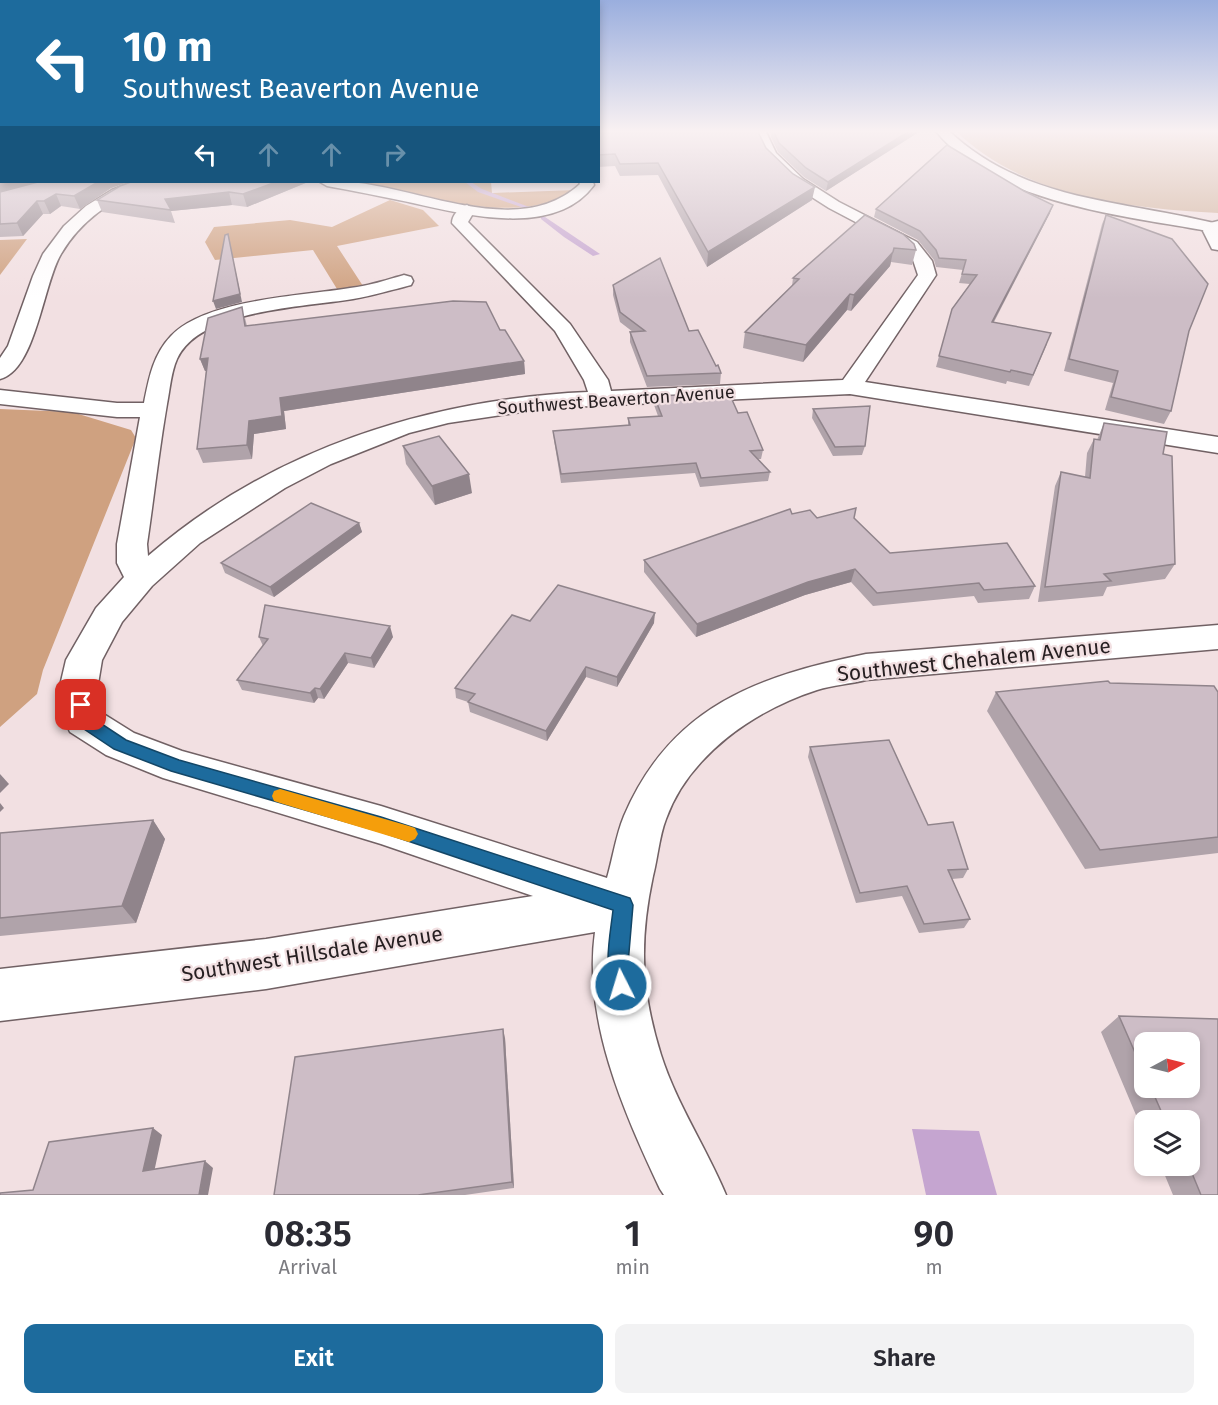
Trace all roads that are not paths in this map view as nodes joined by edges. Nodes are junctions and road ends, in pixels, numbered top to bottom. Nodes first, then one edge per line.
1 (135, 186) edge
2 (346, 186) edge
3 (586, 186) edge
4 (807, 186) edge
5 (1030, 186) edge
6 (1107, 206) junction
7 (467, 210) junction
8 (1216, 223) edge
9 (1218, 246) edge
10 (404, 280) dead end
11 (0, 372) edge
12 (850, 387) junction
13 (0, 397) edge
14 (601, 398) junction
15 (154, 410) junction
16 (1218, 445) edge
17 (141, 579) junction
18 (1218, 637) edge
19 (623, 905) junction
20 (0, 995) edge
21 (696, 1195) edge

1 - 11 street
2 - 7 street
3 - 7 street
4 - 12 street
5 - 6 street
6 - 8 street
6 - 9 street
7 - 14 street
8 - 9 street
10 - 15 street
12 - 14 street, Southwest Beaverton Avenue
12 - 16 street, Southwest Beaverton Avenue
13 - 15 street
14 - 17 street, Southwest Beaverton Avenue
15 - 17 street
17 - 19 street, Southwest Beaverton Avenue
18 - 19 street, Southwest Chehalem Avenue
19 - 20 street, Southwest Hillsdale Avenue
19 - 21 street, Southwest Chehalem Avenue

